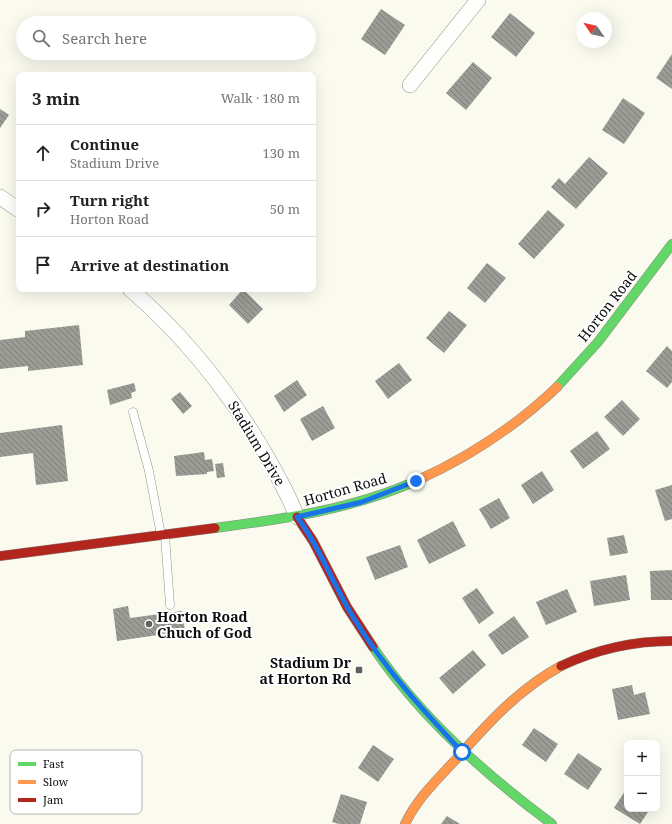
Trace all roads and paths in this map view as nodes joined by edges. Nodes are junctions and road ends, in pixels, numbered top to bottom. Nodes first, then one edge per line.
1 (478, 0) edge
2 (410, 86) dead end
3 (0, 197) edge
4 (16, 208) edge
5 (672, 244) edge
6 (133, 292) edge
7 (133, 412) dead end
8 (297, 517) junction
9 (163, 535) junction
10 (0, 556) edge
11 (170, 605) dead end
12 (672, 640) edge
13 (462, 752) junction
14 (405, 824) edge
15 (552, 824) edge

1 - 2 street
3 - 4 street
5 - 8 street, Horton Road
6 - 8 street, Stadium Drive
7 - 9 lane
8 - 9 street, Horton Road
8 - 13 street, Stadium Drive
9 - 10 street, Horton Road
9 - 11 lane
12 - 13 street
13 - 14 street
13 - 15 street, Stadium Drive

